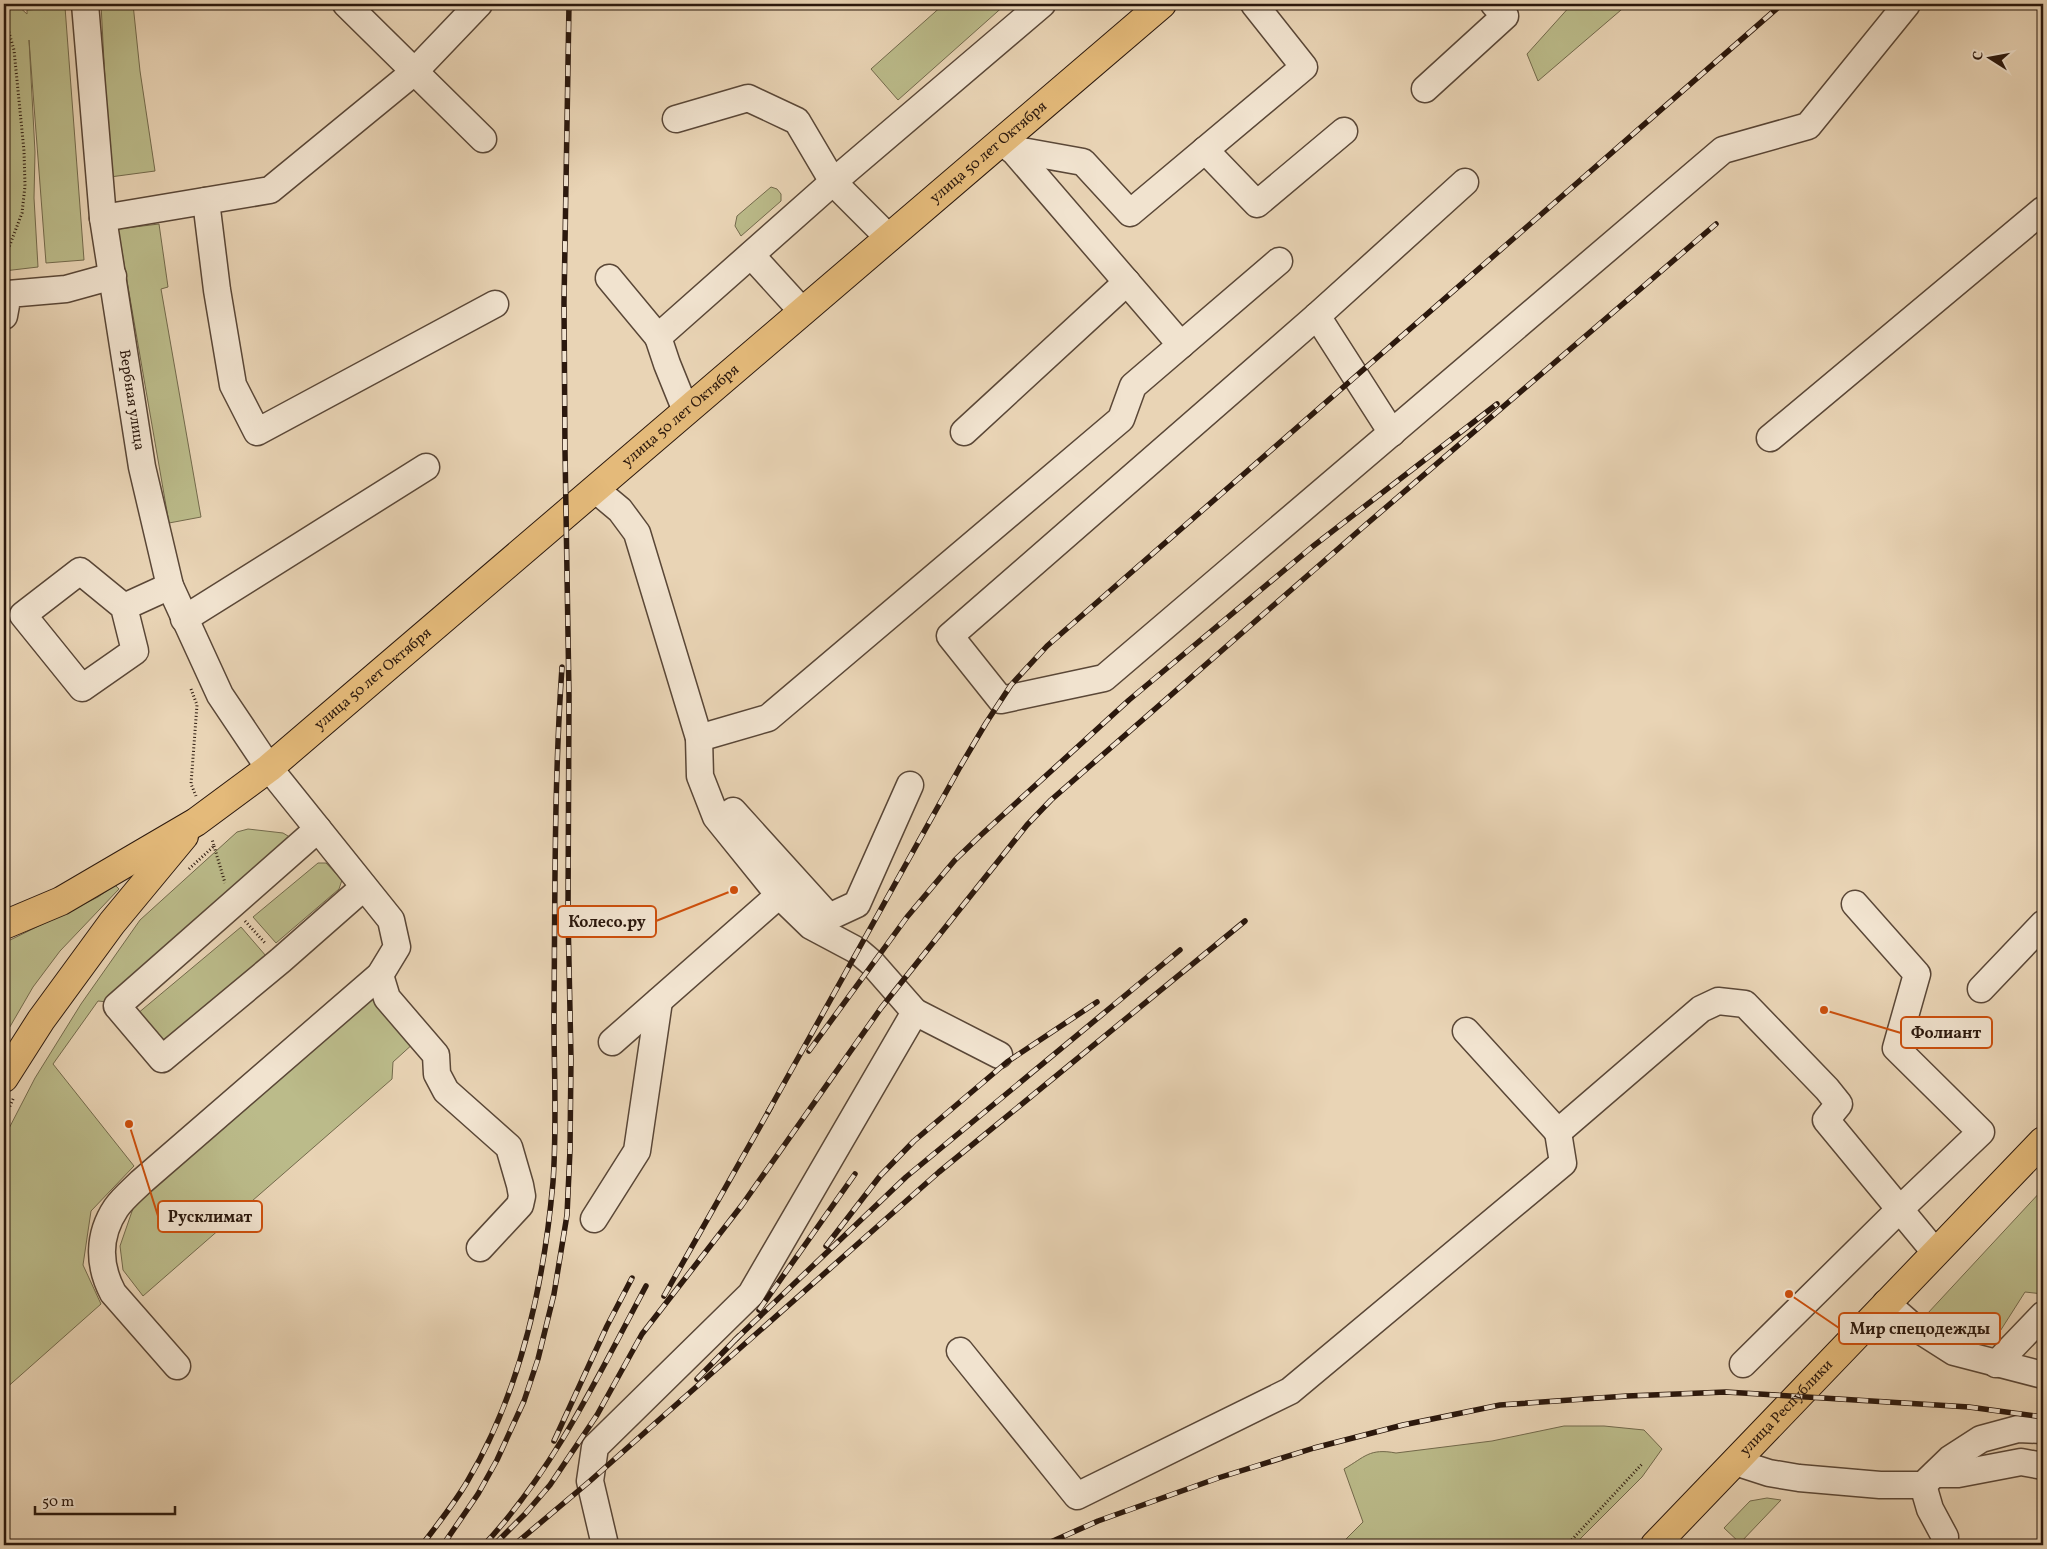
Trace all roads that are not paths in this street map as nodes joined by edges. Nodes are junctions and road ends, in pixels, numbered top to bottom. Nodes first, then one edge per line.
1 (85, 4) edge
2 (346, 4) edge
3 (479, 4) edge
4 (1162, 4) edge
5 (1254, 4) edge
6 (1494, 4) edge
7 (1907, 4) edge
8 (1037, 5) edge
9 (414, 72) junction
10 (1425, 89) dead end
11 (676, 119) dead end
12 (1344, 131) dead end
13 (483, 139) dead end
14 (1008, 144) junction
15 (1205, 150) junction
16 (833, 182) junction
17 (1465, 182) dead end
18 (206, 202) junction
19 (2043, 210) edge
20 (104, 218) junction
21 (889, 238) junction
22 (751, 255) junction
23 (1279, 261) dead end
24 (113, 276) junction
25 (609, 278) dead end
26 (1127, 282) junction
27 (495, 304) dead end
28 (802, 312) junction
29 (4, 316) edge
30 (1318, 316) junction
31 (658, 337) junction
32 (1181, 345) junction
33 (686, 411) junction
34 (964, 432) dead end
35 (1392, 433) junction
36 (1770, 438) dead end
37 (426, 467) dead end
38 (596, 490) junction
39 (170, 586) junction
40 (124, 607) junction
41 (184, 619) junction
42 (699, 738) junction
43 (269, 768) junction
44 (700, 776) junction
45 (910, 785) dead end
46 (201, 819) junction
47 (318, 829) junction
48 (364, 887) junction
49 (779, 895) junction
50 (1855, 904) dead end
51 (2043, 924) edge
52 (4, 925) edge
53 (380, 975) junction
54 (1981, 989) dead end
55 (659, 1001) junction
56 (915, 1012) junction
57 (1466, 1031) dead end
58 (612, 1042) dead end
59 (999, 1055) dead end
60 (10, 1085) edge
61 (1558, 1132) junction
62 (2043, 1141) edge
63 (1899, 1210) junction
64 (594, 1219) dead end
65 (480, 1248) dead end
66 (1935, 1252) junction
67 (1886, 1302) junction
68 (2043, 1315) edge
69 (960, 1351) dead end
70 (1743, 1364) dead end
71 (1996, 1364) junction
72 (177, 1366) dead end
73 (2043, 1375) edge
74 (2043, 1430) edge
75 (1735, 1462) junction
76 (2043, 1466) edge
77 (1929, 1480) junction
78 (605, 1545) edge
79 (1655, 1545) edge
80 (1944, 1545) edge

1 - 20 street, Вербная улица
2 - 9 street
3 - 9 street
4 - 14 main road, улица 50 лет Октября
5 - 15 street
6 - 10 street
7 - 35 street
8 - 16 street
9 - 13 street
9 - 18 street
11 - 16 street
12 - 15 street
14 - 15 street
14 - 21 main road, улица 50 лет Октября
14 - 26 street
16 - 21 street
16 - 22 street
17 - 30 street
18 - 20 street
18 - 27 street
19 - 36 street
20 - 24 street, Вербная улица
21 - 28 main road, улица 50 лет Октября
22 - 28 street
22 - 31 street
23 - 32 street
24 - 29 street
24 - 39 street, Вербная улица
25 - 31 street
26 - 32 street
26 - 34 street
28 - 33 main road, улица 50 лет Октября
30 - 35 street
30 - 35 street
31 - 33 street
32 - 42 street
33 - 38 main road, улица 50 лет Октября
37 - 41 street
38 - 42 street
38 - 43 main road, улица 50 лет Октября
39 - 40 street
39 - 41 street, Вербная улица
40 - 40 street
41 - 43 street, Вербная улица
42 - 44 street
43 - 46 main road, улица 50 лет Октября
43 - 47 street, Вербная улица
44 - 45 street
44 - 49 street
46 - 52 main road
46 - 60 main road
47 - 48 street, Вербная улица
47 - 48 street
48 - 53 street, Вербная улица
49 - 55 street
49 - 56 street
50 - 63 street
51 - 54 street
53 - 65 street
53 - 72 street, Вербная улица
55 - 58 street
55 - 64 street
56 - 59 street
56 - 78 street
57 - 61 street
61 - 63 street
61 - 69 street
62 - 66 main road, улица Республики
63 - 66 street
63 - 70 street
66 - 67 main road, улица Республики
67 - 71 street
67 - 75 main road, улица Республики
68 - 71 street
71 - 73 street
74 - 77 street
75 - 77 street
75 - 79 main road, улица Республики
76 - 77 street
77 - 80 street

